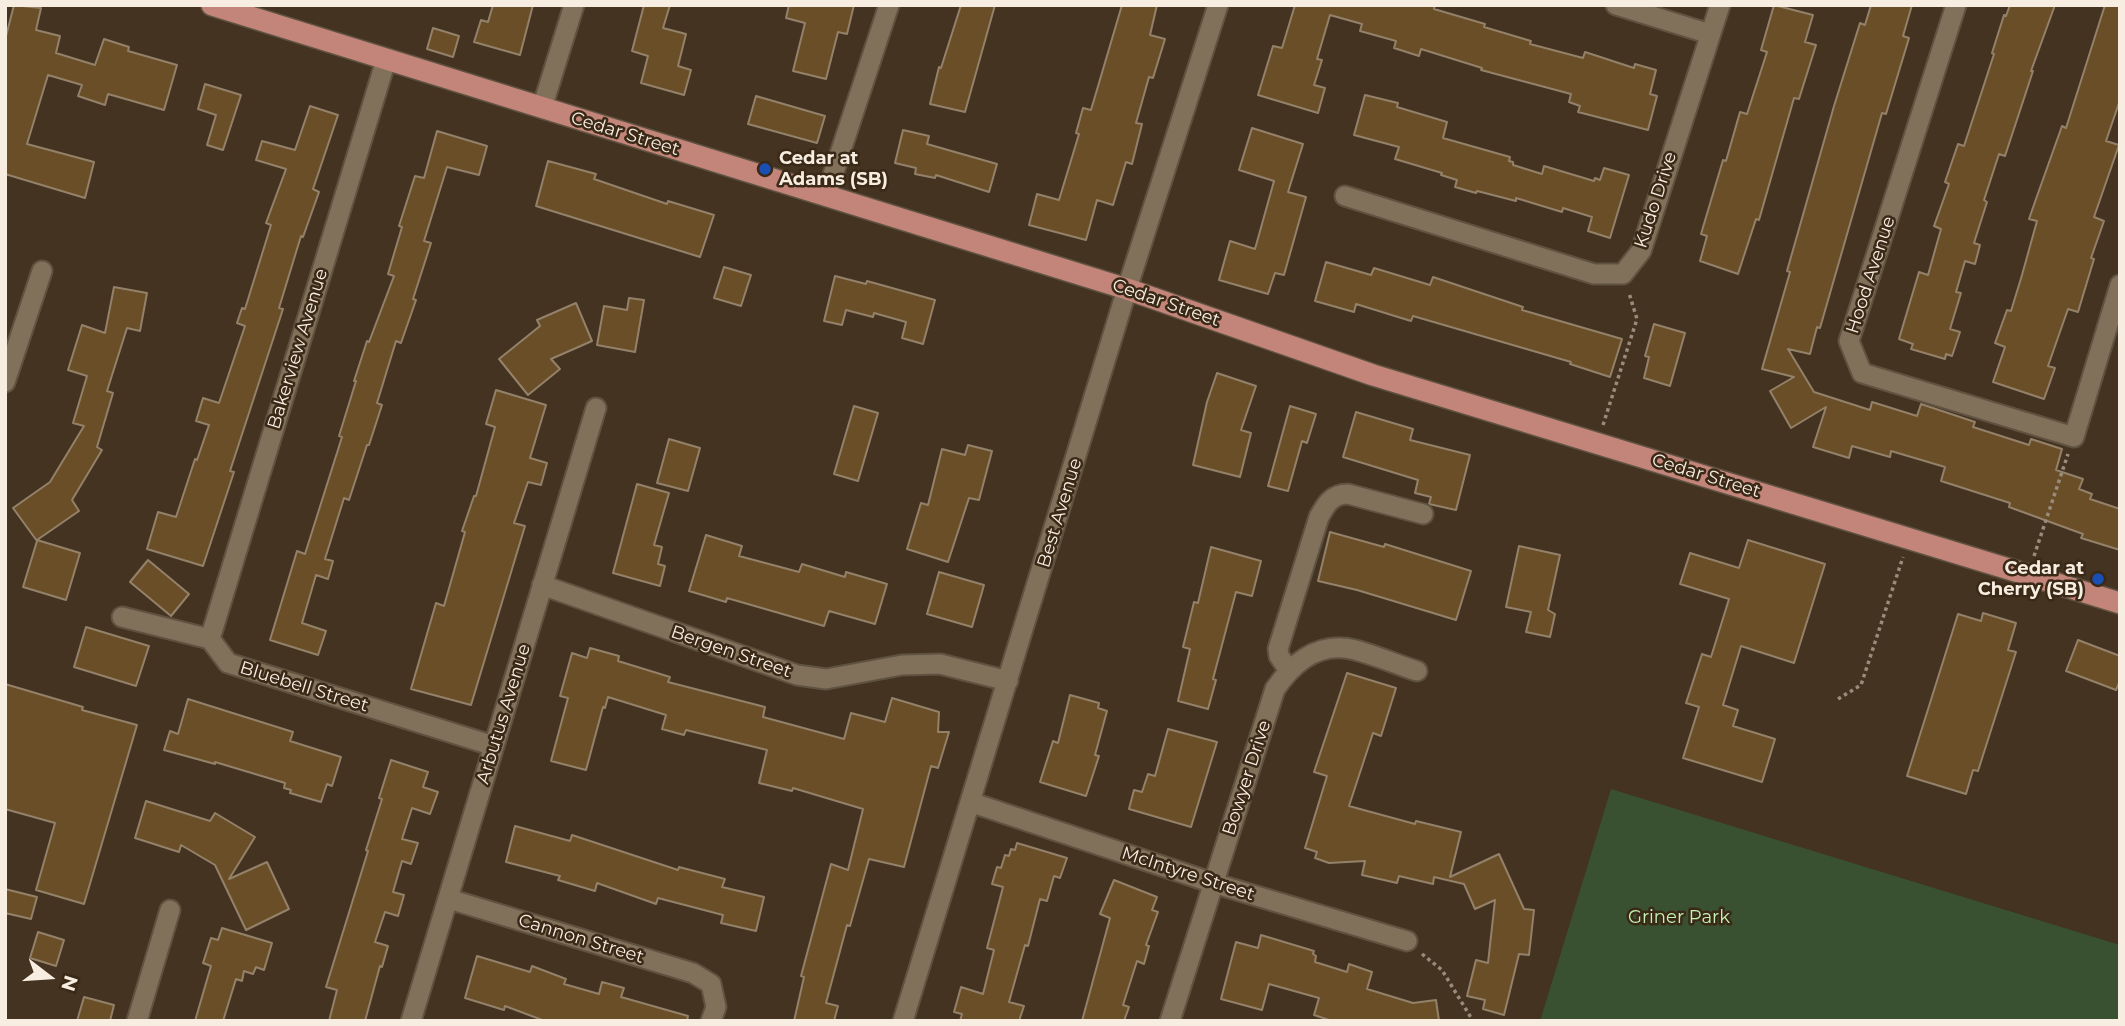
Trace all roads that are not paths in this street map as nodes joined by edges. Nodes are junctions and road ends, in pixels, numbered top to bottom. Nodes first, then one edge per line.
1 (212, 5) edge
2 (574, 5) edge
3 (890, 5) edge
4 (1218, 5) edge
5 (1616, 5) edge
6 (1720, 5) edge
7 (1956, 5) edge
8 (1710, 34) junction
9 (386, 60) junction
10 (542, 108) junction
11 (826, 195) junction
12 (1345, 196) dead end
13 (42, 271) dead end
14 (2120, 285) edge
15 (1127, 289) junction
16 (5, 382) edge
17 (596, 408) dead end
18 (1423, 514) dead end
19 (542, 585) junction
20 (2120, 603) edge
21 (122, 617) dead end
22 (210, 639) junction
23 (1289, 669) junction
24 (1417, 671) dead end
25 (1008, 681) junction
26 (494, 746) junction
27 (970, 802) junction
28 (1213, 883) junction
29 (449, 899) junction
30 (170, 910) dead end
31 (1407, 942) road end
32 (137, 1021) edge
33 (411, 1021) edge
34 (711, 1021) edge
35 (903, 1021) edge
36 (1170, 1021) edge

1 - 9 main road, Cedar Street
2 - 10 street
3 - 11 street
4 - 15 street, Best Avenue
5 - 8 street
6 - 8 street, Kudo Drive
7 - 14 street, Hood Avenue
8 - 12 street, Kudo Drive
9 - 10 main road, Cedar Street
9 - 22 street, Bakerview Avenue
10 - 11 main road, Cedar Street
11 - 15 main road, Cedar Street
13 - 16 street
15 - 20 main road, Cedar Street
15 - 25 street, Best Avenue
17 - 19 street, Arbutus Avenue
18 - 23 street
19 - 25 street, Bergen Street
19 - 26 street, Arbutus Avenue
21 - 22 street
22 - 26 street, Bluebell Street
23 - 24 street
23 - 28 street, Bowyer Drive
25 - 27 street, Best Avenue
26 - 29 street, Arbutus Avenue
27 - 28 street, McIntyre Street
27 - 35 street, Best Avenue
28 - 31 street, McIntyre Street
28 - 36 street, Bowyer Drive
29 - 33 street, Arbutus Avenue
29 - 34 street, Cannon Street
30 - 32 street

